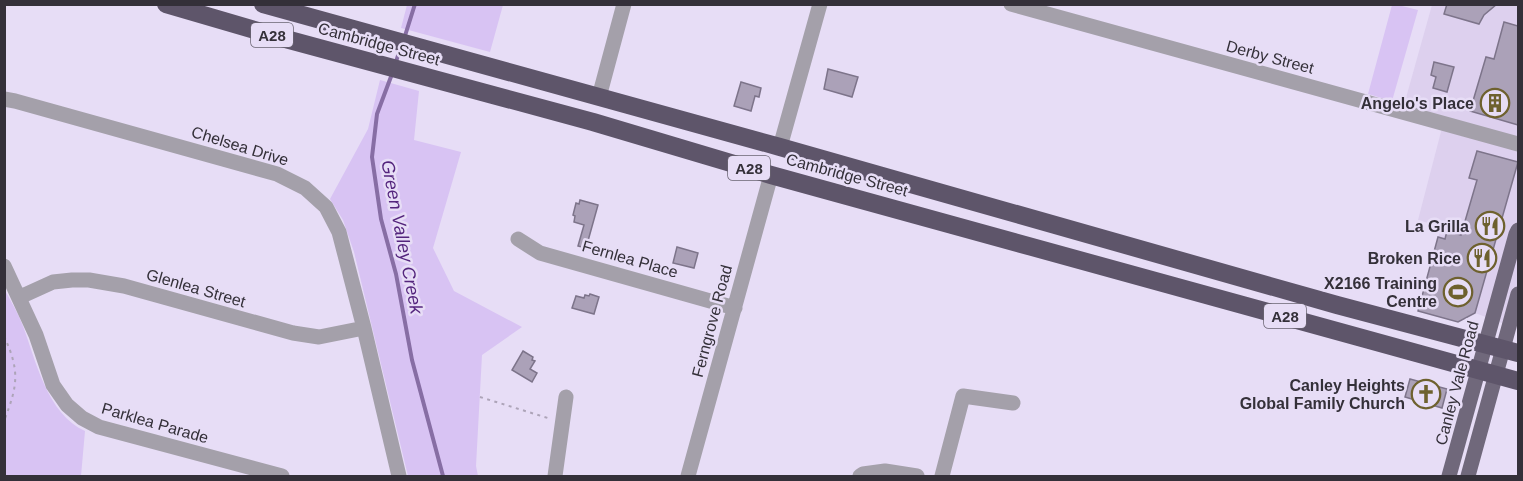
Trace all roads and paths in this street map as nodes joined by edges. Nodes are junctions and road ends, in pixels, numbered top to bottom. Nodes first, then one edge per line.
1 (166, 4) edge
2 (262, 4) edge
3 (624, 4) edge
4 (820, 4) edge
5 (1011, 4) edge
6 (598, 97) junction
7 (4, 99) edge
8 (1518, 144) edge
9 (780, 147) junction
10 (771, 175) junction
11 (1518, 230) edge
12 (518, 239) dead end
13 (4, 266) edge
14 (1518, 294) edge
15 (20, 297) junction
16 (735, 308) junction
17 (364, 328) junction
18 (4, 336) edge
19 (1486, 345) junction
20 (1511, 352) edge
21 (1479, 369) junction
22 (1497, 374) junction
23 (1518, 381) edge
24 (480, 397) dead end
25 (566, 397) dead end
26 (1013, 403) dead end
27 (4, 421) edge
28 (563, 423) junction
29 (282, 477) edge
30 (399, 477) edge
31 (555, 477) edge
32 (688, 477) edge
33 (860, 477) edge
34 (918, 477) edge
35 (942, 477) edge
36 (1449, 477) edge
37 (1468, 477) edge

1 - 10 highway, Cambridge Street / A28
2 - 6 highway, Cambridge Street / A28
3 - 6 street
4 - 9 street
5 - 8 street, Derby Street
6 - 9 highway, Cambridge Street / A28
7 - 17 street, Chelsea Drive
9 - 19 highway, Cambridge Street / A28
10 - 16 street, Ferngrove Road
10 - 21 highway, Cambridge Street / A28
11 - 19 main road, Canley Vale Road
12 - 16 street, Fernlea Place
13 - 15 street, Parklea Parade
14 - 20 main road
15 - 17 street, Glenlea Street
15 - 29 street, Parklea Parade
16 - 32 street, Ferngrove Road
17 - 30 street, Chelsea Drive
18 - 27 path
19 - 20 highway, Cambridge Street / A28
19 - 21 main road, Canley Vale Road
20 - 22 main road
21 - 22 highway, Cambridge Street / A28
21 - 36 main road, Canley Vale Road
22 - 23 highway, Cambridge Street / A28
22 - 37 main road
24 - 28 path
25 - 28 street
26 - 35 street
28 - 31 street
33 - 34 street

